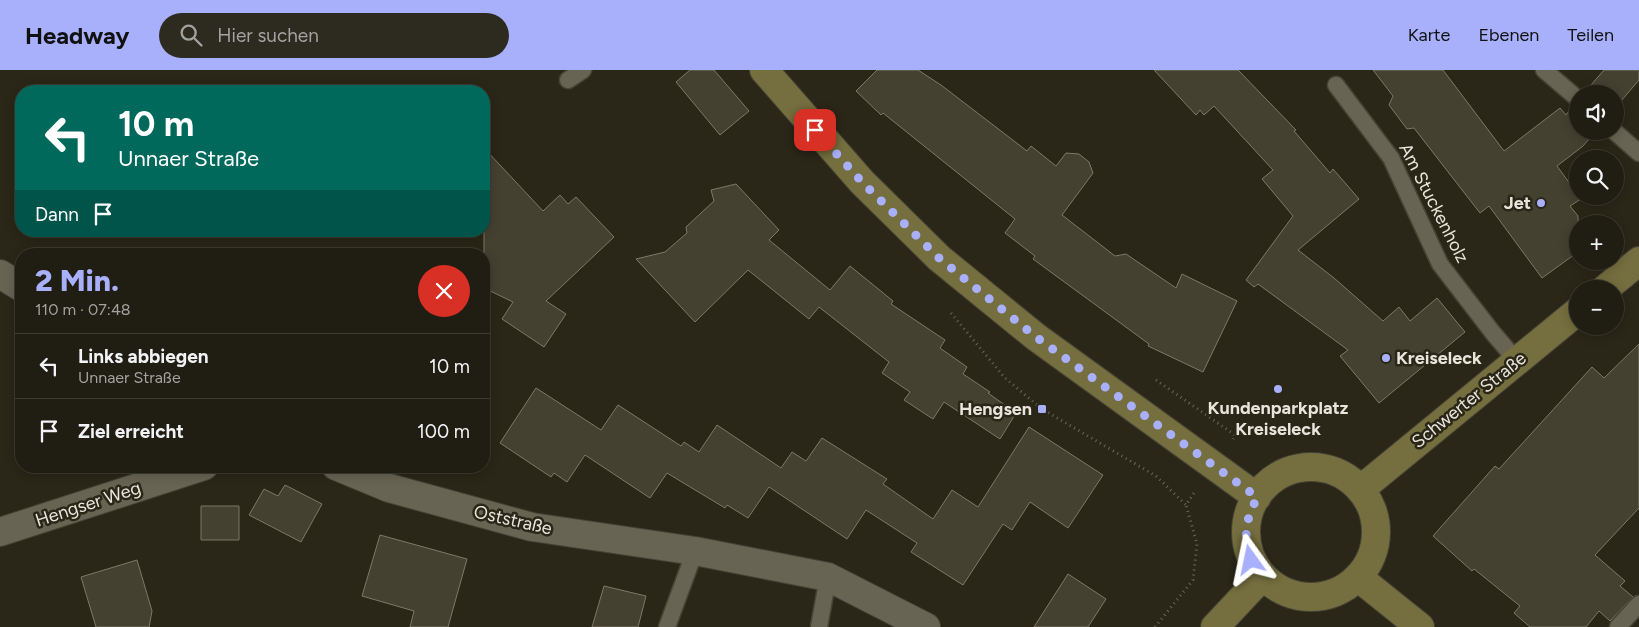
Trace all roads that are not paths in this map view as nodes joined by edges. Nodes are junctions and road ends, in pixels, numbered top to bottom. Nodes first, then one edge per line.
1 (582, 70) edge
2 (764, 70) edge
3 (1544, 70) edge
4 (568, 80) dead end
5 (1336, 85) dead end
6 (1569, 91) edge
7 (1624, 140) edge
8 (1639, 153) edge
9 (1639, 261) edge
10 (0, 274) edge
11 (1616, 280) edge
12 (15, 283) edge
13 (1569, 318) edge
14 (1517, 360) junction
15 (182, 473) edge
16 (353, 473) edge
17 (1361, 489) junction
18 (1257, 497) junction
19 (0, 532) edge
20 (695, 551) junction
21 (828, 577) junction
22 (1262, 577) junction
23 (1359, 578) junction
24 (1639, 604) edge
25 (667, 627) edge
26 (819, 627) edge
27 (926, 627) edge
28 (1215, 627) edge
29 (1420, 627) edge
30 (1618, 627) edge

1 - 4 lane
2 - 18 main road
3 - 6 lane
5 - 14 lane, Am Stuckenholz
7 - 8 lane
9 - 11 main road
10 - 12 street
13 - 14 main road, Schwerter Straße
14 - 17 main road, Schwerter Straße
15 - 19 street, Hengser Weg
16 - 20 street, Oststraße
17 - 18 main road
17 - 23 main road
18 - 22 main road
20 - 21 street, Oststraße
20 - 25 lane
21 - 26 lane
21 - 27 street, Oststraße
22 - 23 main road
22 - 28 main road
23 - 29 main road
24 - 30 lane

